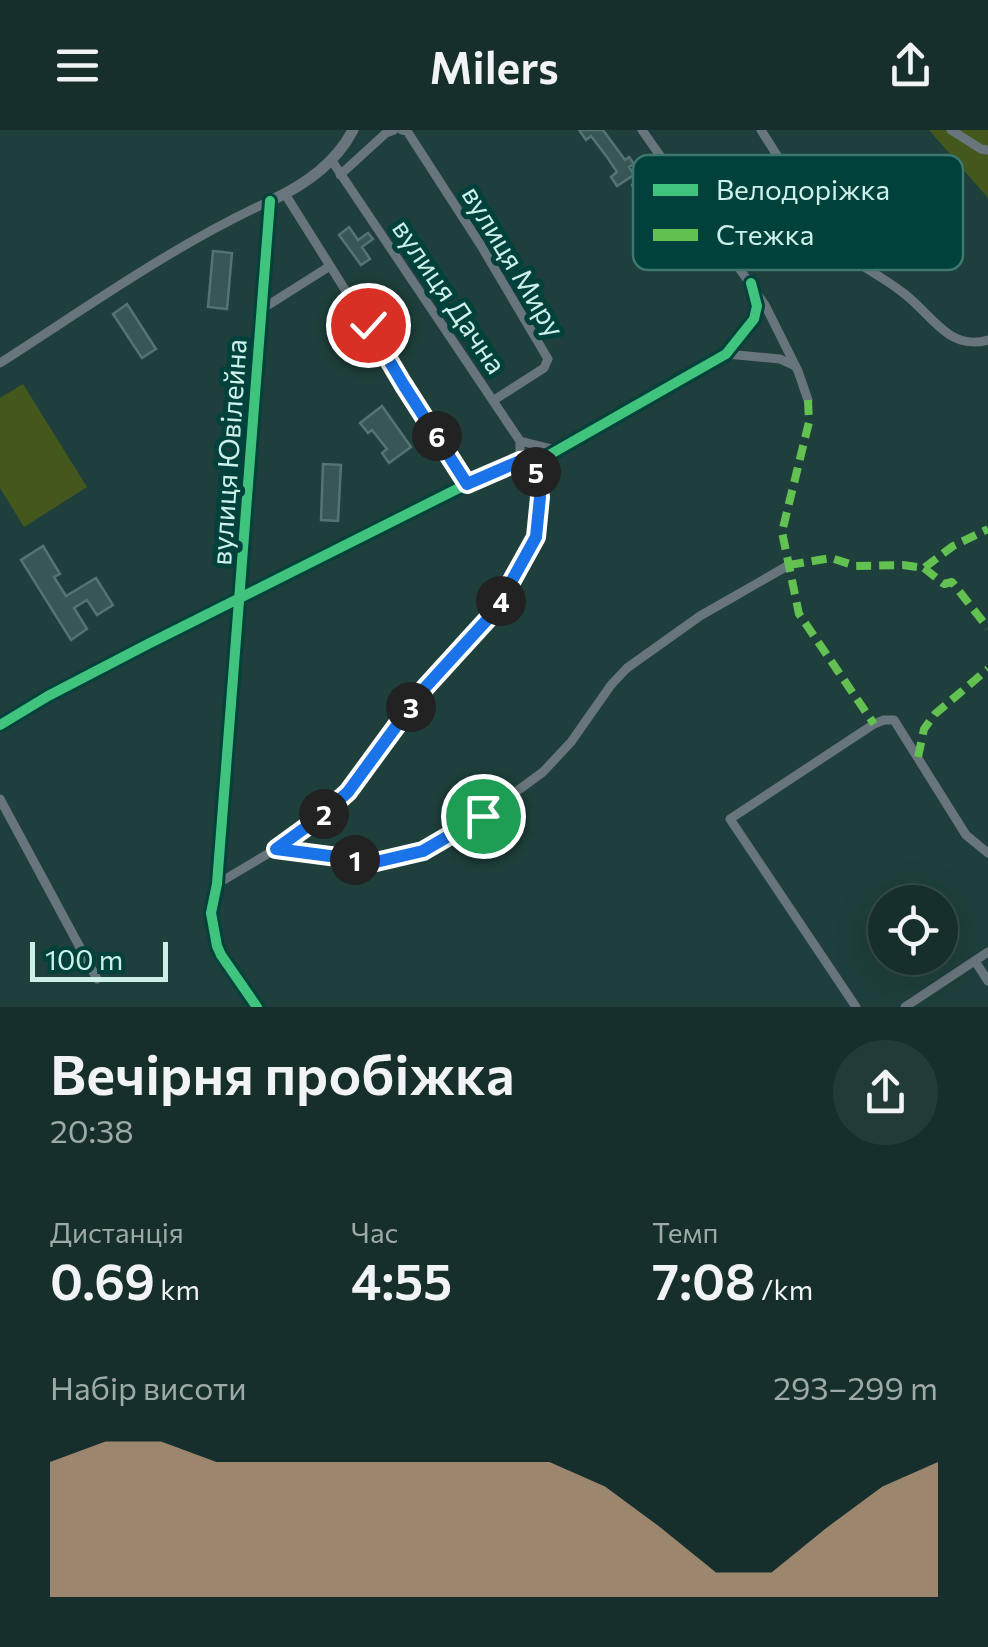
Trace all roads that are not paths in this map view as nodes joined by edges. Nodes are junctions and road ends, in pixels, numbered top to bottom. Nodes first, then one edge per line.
1 (353, 130) edge
2 (394, 130) edge
3 (405, 130) edge
4 (642, 130) edge
5 (761, 130) edge
6 (951, 130) edge
7 (988, 150) edge
8 (660, 155) edge
9 (777, 155) edge
10 (332, 161) junction
11 (340, 175) junction
12 (285, 194) junction
13 (270, 201) junction
14 (330, 266) junction
15 (742, 270) edge
16 (866, 270) edge
17 (751, 283) junction
18 (262, 308) junction
19 (988, 340) edge
20 (785, 344) junction
21 (726, 354) junction
22 (767, 358) junction
23 (0, 363) edge
24 (795, 366) junction
25 (494, 400) junction
26 (808, 400) dead end
27 (520, 441) junction
28 (556, 450) junction
29 (520, 461) junction
30 (535, 464) junction
31 (467, 484) junction
32 (789, 565) dead end
33 (239, 598) junction
34 (0, 725) edge
35 (0, 799) edge
36 (276, 849) junction
37 (988, 853) edge
38 (217, 884) junction
39 (988, 952) edge
40 (975, 961) junction
41 (97, 978) dead end
42 (988, 981) edge
43 (256, 1007) edge
44 (856, 1007) edge
45 (905, 1007) edge

1 - 10 street
2 - 11 street
3 - 25 street, вулиця Миру
4 - 8 street
5 - 9 street
6 - 7 street
10 - 11 street, вулиця Дачна
10 - 12 street
11 - 25 street, вулиця Дачна
12 - 13 street
12 - 14 street
13 - 18 street, вулиця Ювілейна
13 - 23 street
14 - 18 street
14 - 31 street
15 - 17 street
16 - 19 street
17 - 20 street
17 - 21 street
18 - 33 street, вулиця Ювілейна
20 - 22 street
20 - 24 street
21 - 22 street
21 - 28 street
22 - 24 street
24 - 26 street
25 - 27 street, вулиця Дачна
27 - 28 street
27 - 29 street
28 - 30 street
29 - 30 street
29 - 31 street
30 - 36 street
31 - 33 street
32 - 36 street
33 - 34 street
33 - 38 street, вулиця Ювілейна
35 - 41 street
36 - 38 street
37 - 44 street
38 - 43 street, вулиця Ювілейна
39 - 40 street
40 - 42 street
40 - 45 street

